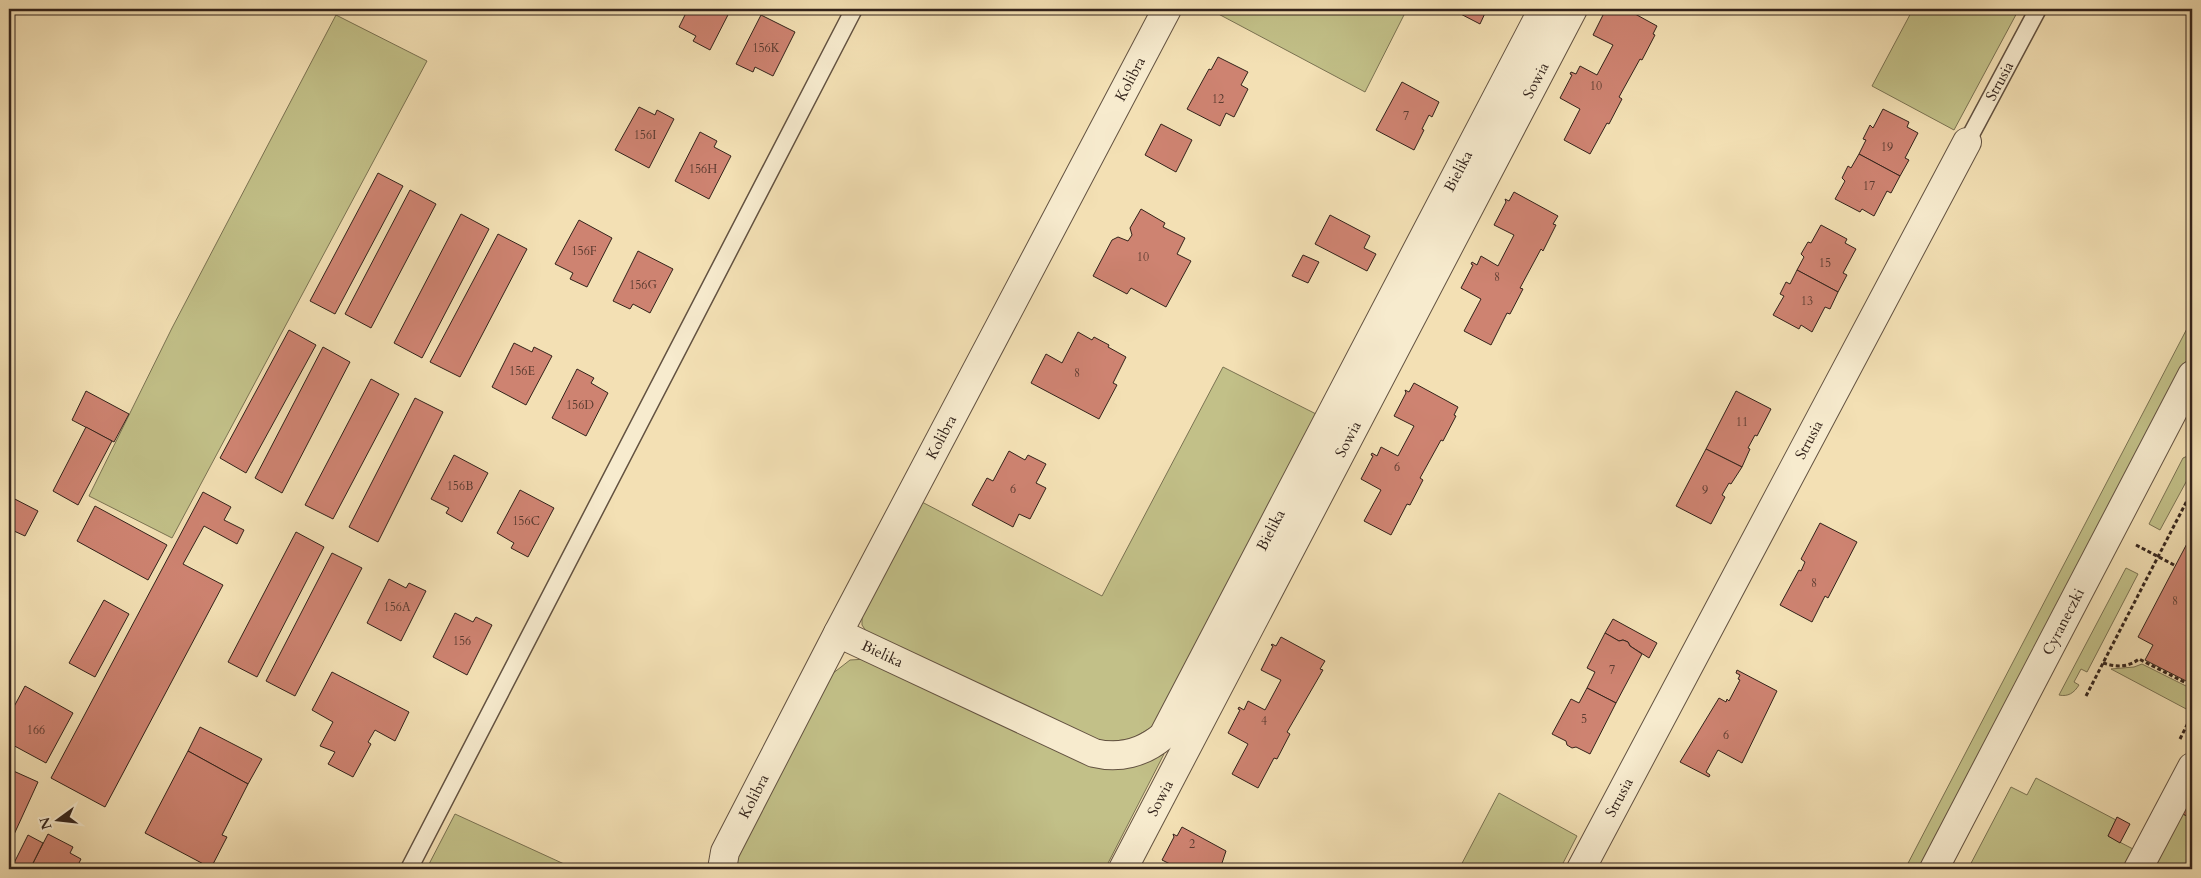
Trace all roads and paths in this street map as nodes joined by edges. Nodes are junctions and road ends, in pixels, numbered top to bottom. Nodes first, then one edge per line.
1 (854, 9) edge
2 (1167, 9) edge
3 (1543, 9) edge
4 (1573, 9) edge
5 (2038, 9) edge
6 (1967, 142) joint
7 (2192, 375) edge
8 (2192, 490) edge
9 (2137, 545) dead end
10 (2158, 556) junction
11 (2176, 566) dead end
12 (838, 633) junction
13 (2103, 662) junction
14 (2192, 686) edge
15 (2086, 696) dead end
16 (2192, 715) edge
17 (2177, 744) dead end
18 (2192, 767) edge
19 (409, 869) edge
20 (722, 869) edge
21 (1123, 869) edge
22 (1581, 869) edge
23 (1934, 869) edge
24 (2138, 869) edge

1 - 19 lane
2 - 12 street, Kolibra
3 - 12 street, Bielika
4 - 21 street, Sowia
5 - 6 lane, Strusia
6 - 22 street, Strusia
7 - 23 street, Cyraneczki
8 - 10 path
9 - 10 path
10 - 11 path
10 - 13 path
12 - 20 street, Kolibra
13 - 14 path
13 - 15 path
16 - 17 path
18 - 24 street

